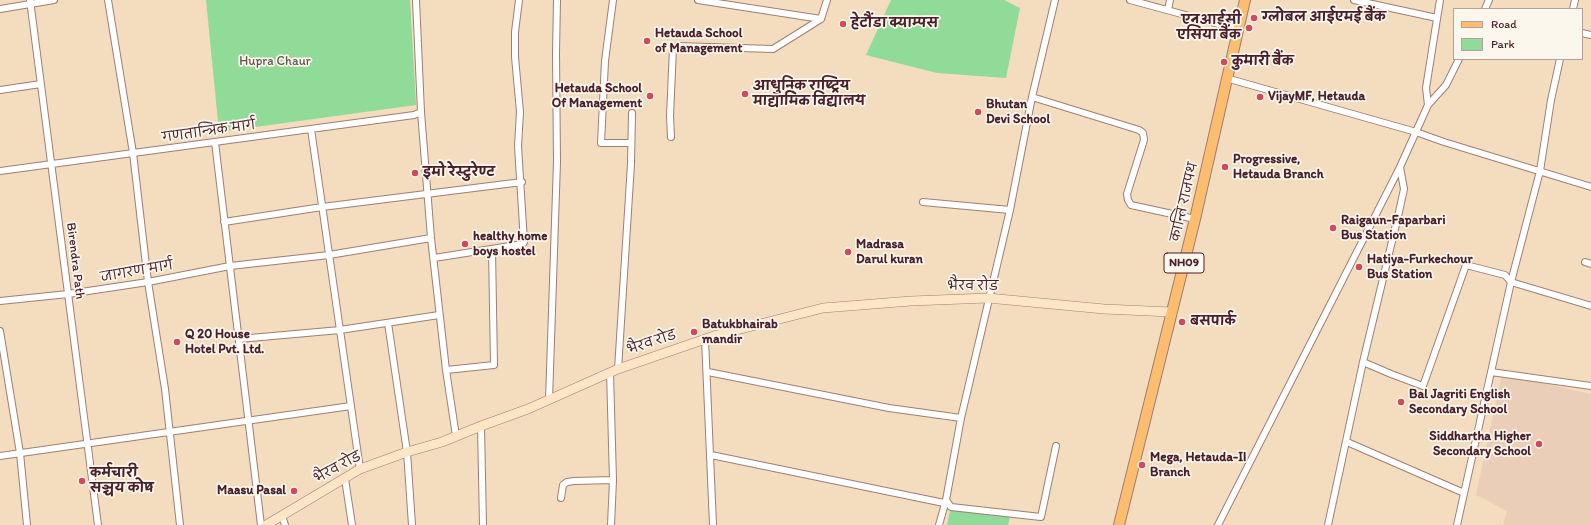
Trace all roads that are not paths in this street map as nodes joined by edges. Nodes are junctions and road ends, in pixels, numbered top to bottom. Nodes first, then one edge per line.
1 (54, 0) edge
2 (108, 0) edge
3 (416, 0) edge
4 (519, 0) edge
5 (557, 0) edge
6 (613, 0) edge
7 (698, 0) edge
8 (827, 0) edge
9 (1055, 0) edge
10 (1130, 0) edge
11 (1170, 0) edge
12 (1245, 0) edge
13 (1354, 0) edge
14 (1440, 0) edge
15 (30, 2) edge
16 (1378, 3) edge
17 (0, 9) edge
18 (1168, 10) junction
19 (1437, 18) junction
20 (821, 19) junction
21 (1237, 29) junction
22 (1458, 60) edge
23 (1560, 60) edge
24 (1226, 78) junction
25 (41, 84) junction
26 (0, 90) edge
27 (1032, 97) junction
28 (1428, 105) junction
29 (421, 112) junction
30 (632, 113) dead end
31 (311, 129) junction
32 (1416, 132) junction
33 (671, 137) dead end
34 (215, 142) junction
35 (632, 143) junction
36 (133, 153) junction
37 (51, 164) junction
38 (1400, 167) junction
39 (0, 171) edge
40 (1540, 171) junction
41 (522, 182) junction
42 (1591, 187) edge
43 (428, 194) junction
44 (923, 202) dead end
45 (322, 207) junction
46 (1010, 210) junction
47 (1195, 219) junction
48 (224, 222) junction
49 (431, 238) junction
50 (492, 249) junction
51 (329, 255) junction
52 (434, 258) junction
53 (230, 266) junction
54 (148, 282) junction
55 (1511, 282) junction
56 (68, 294) junction
57 (988, 298) junction
58 (0, 301) edge
59 (1591, 306) edge
60 (1171, 312) junction
61 (439, 315) junction
62 (388, 323) junction
63 (340, 330) junction
64 (0, 331) edge
65 (239, 339) junction
66 (705, 339) junction
67 (1363, 362) junction
68 (446, 370) junction
69 (614, 370) junction
70 (708, 372) junction
71 (1491, 372) junction
72 (1591, 386) edge
73 (549, 400) junction
74 (351, 406) junction
75 (961, 418) junction
76 (249, 421) junction
77 (481, 426) junction
78 (169, 432) junction
79 (456, 436) junction
80 (1347, 442) junction
81 (87, 443) junction
82 (1056, 446) dead end
83 (407, 452) junction
84 (20, 453) junction
85 (711, 455) junction
86 (0, 456) edge
87 (360, 469) junction
88 (345, 479) junction
89 (613, 480) junction
90 (1464, 492) junction
91 (561, 498) dead end
92 (945, 502) junction
93 (282, 516) junction
94 (28, 525) edge
95 (98, 525) edge
96 (180, 525) edge
97 (261, 525) edge
98 (266, 525) edge
99 (285, 525) edge
100 (352, 525) edge
101 (412, 525) edge
102 (483, 525) edge
103 (611, 525) edge
104 (713, 525) edge
105 (939, 525) edge
106 (1119, 525) edge
107 (1218, 525) edge
108 (1328, 525) edge
109 (1457, 525) edge

1 - 15 street
2 - 36 street
3 - 29 street
4 - 41 street
5 - 73 street
6 - 35 street
7 - 20 street
8 - 20 street
9 - 27 street
10 - 18 street
11 - 18 street
12 - 21 main road, कान्ति राजपथ / NH09
13 - 16 street
14 - 19 street
15 - 17 street
15 - 25 street, Birendra Path
16 - 19 street
18 - 21 street
19 - 28 street
20 - 33 street
21 - 24 main road, कान्ति राजपथ / NH09
22 - 28 street
23 - 40 street
24 - 32 street
24 - 47 main road, कान्ति राजपथ / NH09
25 - 26 street
25 - 37 street, Birendra Path
27 - 46 street
27 - 47 street
28 - 32 street
29 - 31 street, गणतान्त्रिक मार्ग
29 - 43 street
30 - 35 street
31 - 34 street, गणतान्त्रिक मार्ग
31 - 45 street
32 - 38 street
32 - 40 street
34 - 36 street, गणतान्त्रिक मार्ग
34 - 48 street
35 - 69 street
36 - 37 street, गणतान्त्रिक मार्ग
36 - 54 street
37 - 39 street, गणतान्त्रिक मार्ग
37 - 56 street, Birendra Path
38 - 67 street
38 - 107 street
40 - 42 street
40 - 55 street
41 - 43 street
41 - 50 street
43 - 45 street
43 - 49 street
44 - 46 street
45 - 48 street
45 - 51 street
46 - 57 street
47 - 60 main road, कान्ति राजपथ / NH09
48 - 53 street
49 - 51 street, जागरण मार्ग
49 - 52 street
50 - 52 street
50 - 68 street
51 - 53 street, जागरण मार्ग
51 - 63 street
52 - 61 street
53 - 54 street, जागरण मार्ग
53 - 65 street
54 - 56 street, जागरण मार्ग
54 - 78 street
55 - 59 street
55 - 67 street
55 - 71 street
56 - 58 street, जागरण मार्ग
56 - 81 street, Birendra Path
57 - 60 main road, भैरव रोड
57 - 66 main road, भैरव रोड
57 - 75 street
60 - 106 main road, कान्ति राजपथ / NH09
61 - 62 street
61 - 68 street
62 - 63 street
62 - 83 street
63 - 65 street
63 - 74 street
64 - 84 street
65 - 76 street
66 - 69 main road, भैरव रोड
66 - 70 street
67 - 80 street
68 - 79 street
69 - 73 main road, भैरव रोड
69 - 89 street
70 - 75 street
70 - 85 street
71 - 72 street
71 - 90 street
73 - 77 main road, भैरव रोड
74 - 76 street
74 - 87 street
75 - 92 street
76 - 78 street
76 - 97 street
77 - 79 main road, भैरव रोड
77 - 102 street
78 - 81 street
78 - 96 street
79 - 83 main road, भैरव रोड
80 - 90 street
80 - 108 street
81 - 84 street
81 - 95 street, Birendra Path
82 - 92 street
83 - 87 main road, भैरव रोड
83 - 101 street
84 - 86 street
84 - 94 street
85 - 92 street
85 - 104 street
87 - 88 main road, भैरव रोड
88 - 93 main road, भैरव रोड
88 - 100 street
89 - 91 street
89 - 103 street
90 - 109 street
92 - 105 street
93 - 98 main road, भैरव रोड
93 - 99 street

